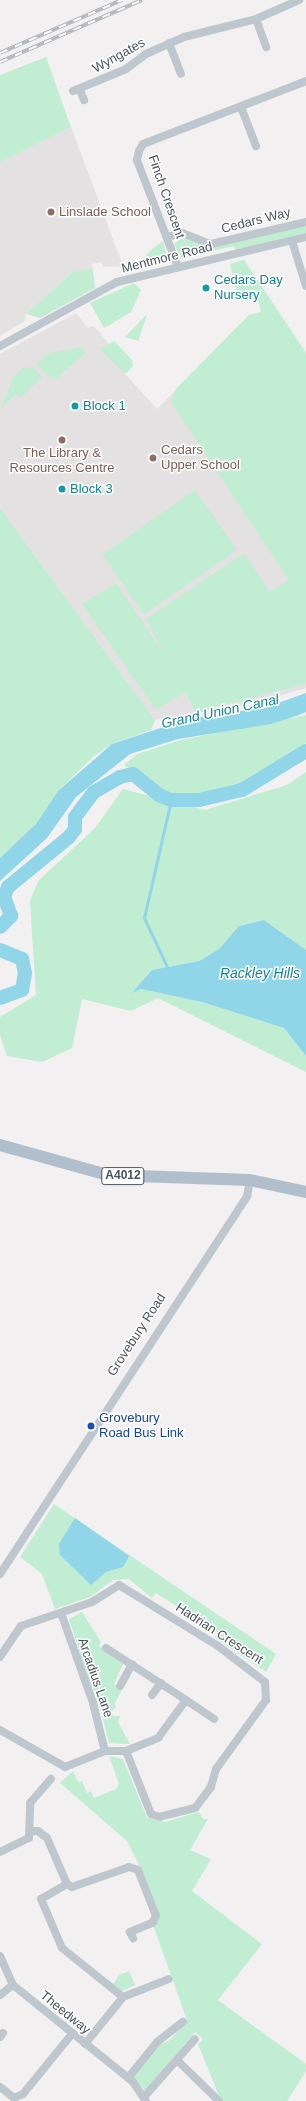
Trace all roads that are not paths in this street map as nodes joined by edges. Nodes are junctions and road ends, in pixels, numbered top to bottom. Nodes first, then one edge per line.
1 (299, 0) edge
2 (256, 19) junction
3 (169, 43) junction
4 (266, 47) dead end
5 (181, 74) dead end
6 (306, 81) edge
7 (84, 100) dead end
8 (241, 107) junction
9 (256, 146) dead end
10 (306, 222) edge
11 (167, 237) junction
12 (306, 237) edge
13 (292, 240) junction
14 (178, 267) junction
15 (306, 286) edge
16 (0, 346) edge
17 (0, 1145) edge
18 (250, 1180) junction
19 (306, 1192) edge
20 (0, 1574) edge
21 (61, 1613) junction
22 (106, 1648) dead end
23 (0, 1657) edge
24 (132, 1664) junction
25 (161, 1683) junction
26 (120, 1686) dead end
27 (152, 1695) dead end
28 (186, 1700) junction
29 (214, 1719) dead end
30 (0, 1730) edge
31 (105, 1751) junction
32 (126, 1751) junction
33 (51, 1779) dead end
34 (31, 1831) junction
35 (0, 1852) edge
36 (67, 1884) junction
37 (130, 1932) dead end
38 (0, 1956) edge
39 (169, 1978) dead end
40 (13, 1985) junction
41 (0, 1995) edge
42 (123, 1997) junction
43 (183, 2022) dead end
44 (72, 2034) junction
45 (195, 2039) dead end
46 (85, 2044) junction
47 (178, 2061) junction
48 (128, 2078) junction
49 (0, 2087) edge
50 (16, 2099) edge
51 (145, 2099) edge
52 (218, 2101) edge

1 - 2 street, Wyngates
2 - 3 street, Wyngates
2 - 4 street
3 - 5 street
3 - 7 street, Wyngates
6 - 8 street, Finch Crescent
8 - 9 street
8 - 11 street, Finch Crescent
10 - 11 street, Cedars Way
11 - 14 street, Finch Crescent
12 - 13 street, Mentmore Road
13 - 14 street, Mentmore Road
13 - 15 street
14 - 16 street, Mentmore Road
17 - 18 main road, A4012
18 - 19 main road, A4012
18 - 20 street, Grovebury Road
21 - 23 street, Hadrian Crescent
21 - 31 street, Arcadius Lane
21 - 32 street, Hadrian Crescent
22 - 24 street
24 - 25 street
24 - 26 street
25 - 27 street
25 - 28 street
28 - 29 street
28 - 32 street
30 - 31 street
31 - 32 street
33 - 34 street
34 - 35 street
34 - 36 street
36 - 37 street
36 - 42 street
38 - 40 street, Theedway
39 - 42 street
40 - 41 street
40 - 44 street, Theedway
42 - 46 street
43 - 48 street
44 - 46 street, Theedway
44 - 50 street
45 - 47 street
46 - 48 street, Theedway
47 - 51 street
47 - 52 street
48 - 51 street, Theedway
49 - 50 street

